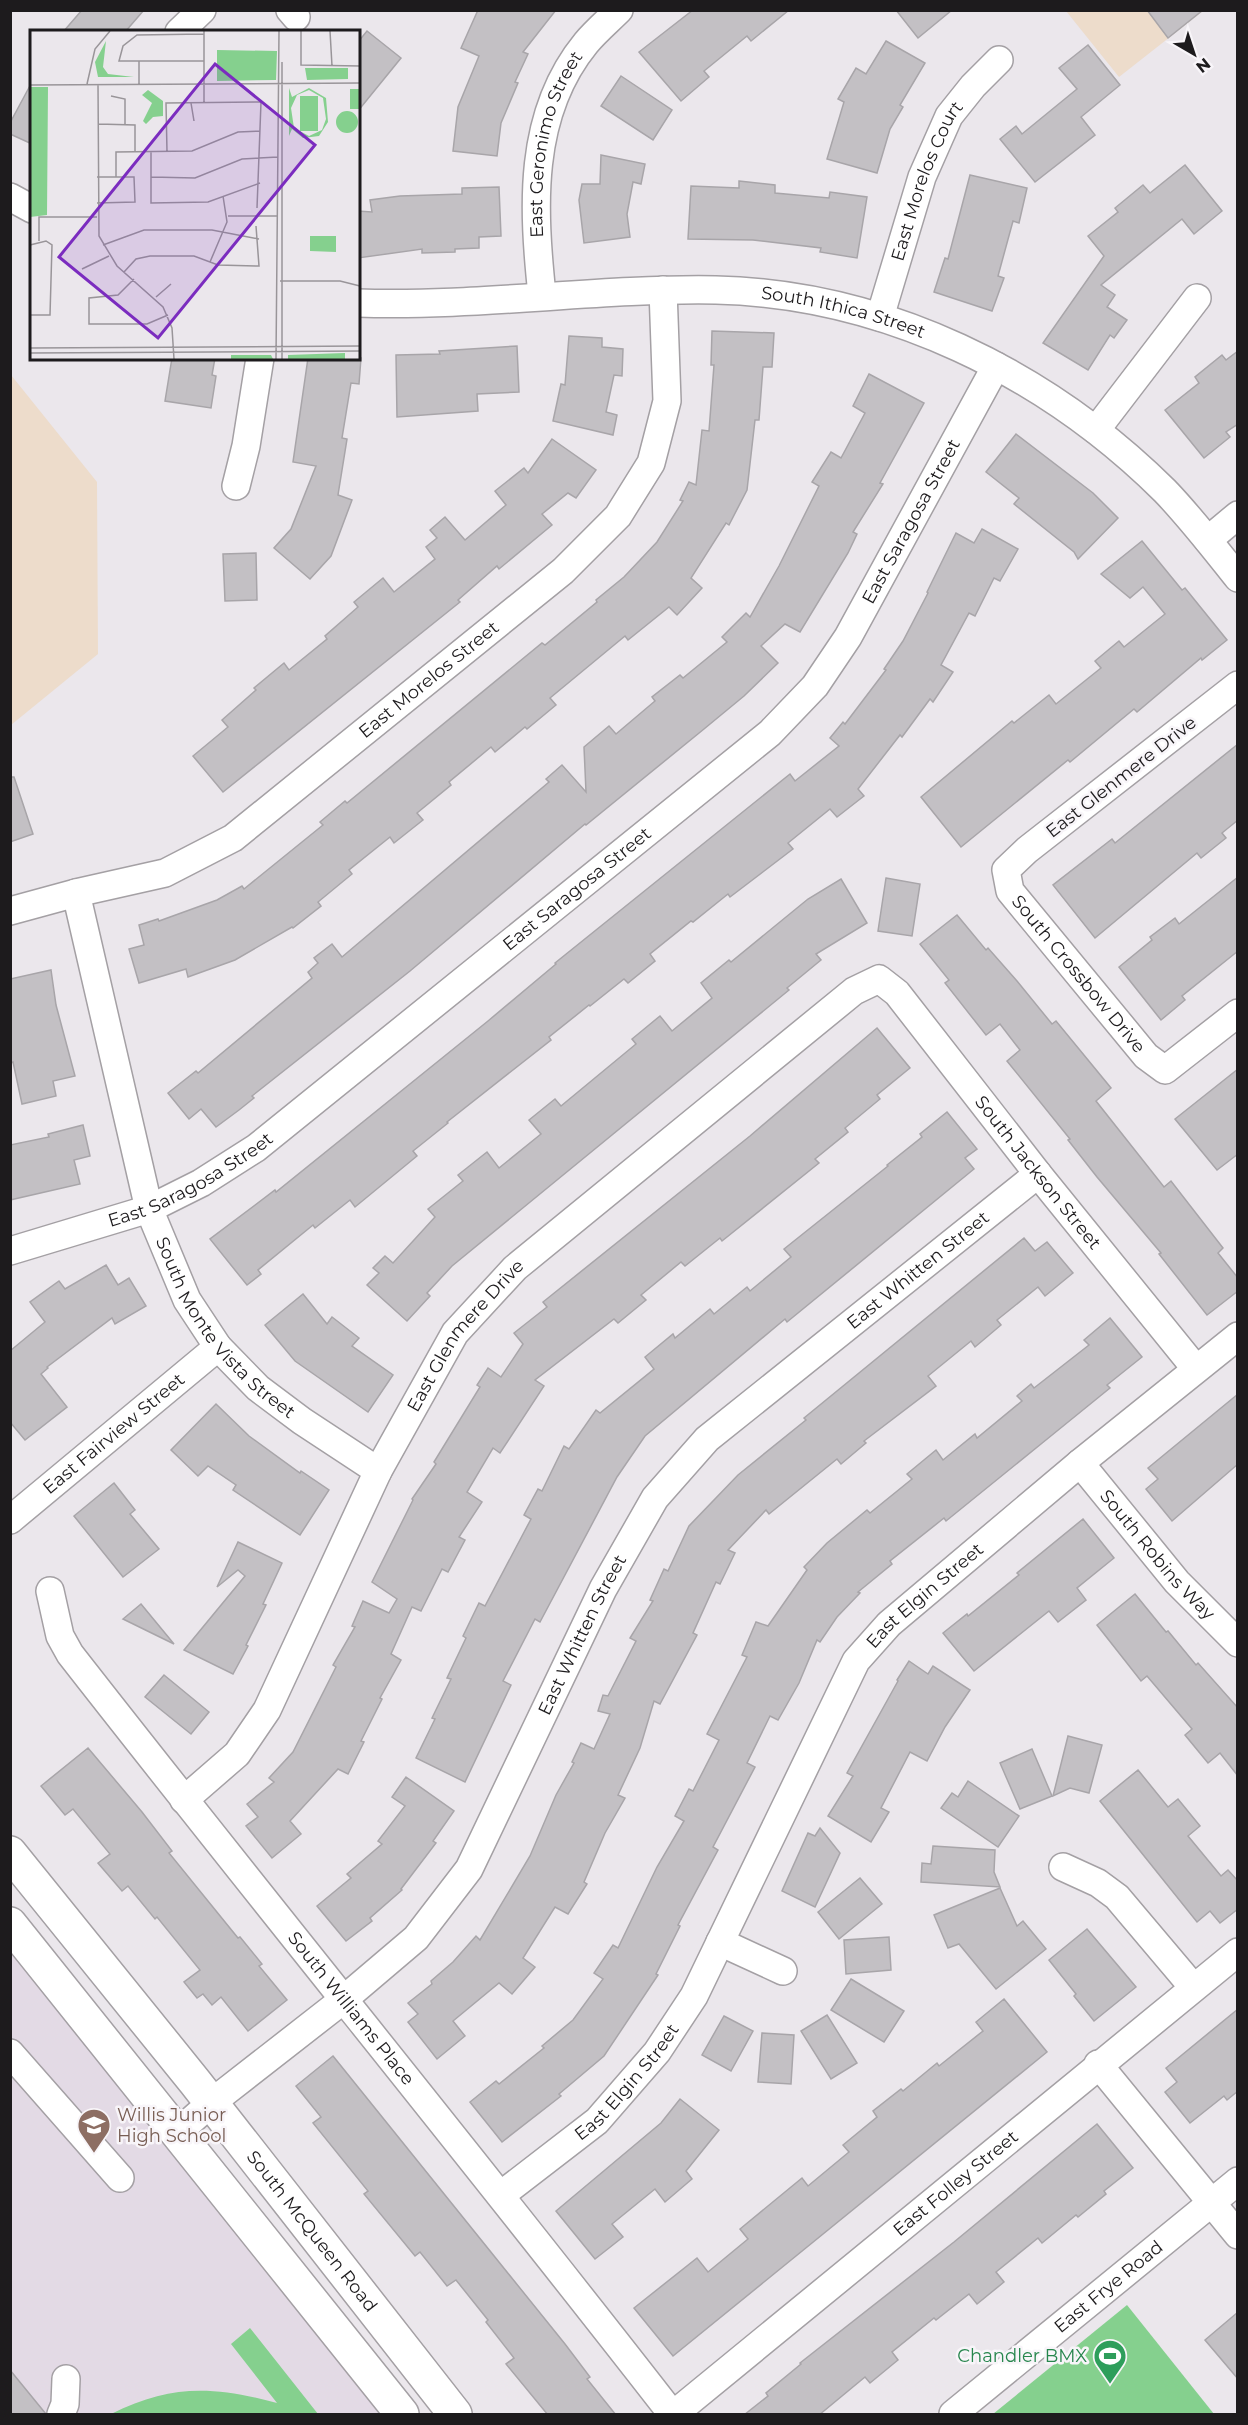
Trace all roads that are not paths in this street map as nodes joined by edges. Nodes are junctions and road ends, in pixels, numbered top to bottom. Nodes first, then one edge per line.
1 (201, 10) edge
2 (619, 10) edge
3 (181, 30) edge
4 (999, 60) dead end
5 (10, 196) edge
6 (30, 208) edge
7 (663, 290) junction
8 (542, 295) junction
9 (1197, 298) dead end
10 (360, 303) edge
11 (880, 317) junction
12 (260, 360) edge
13 (996, 366) junction
14 (1096, 430) junction
15 (236, 486) dead end
16 (1238, 515) edge
17 (1208, 540) junction
18 (1238, 578) edge
19 (1238, 685) edge
20 (1006, 870) joint
21 (76, 893) junction
22 (10, 911) edge
23 (879, 979) joint
24 (1238, 1013) edge
25 (1038, 1174) junction
26 (149, 1209) junction
27 (10, 1251) edge
28 (1238, 1336) edge
29 (218, 1347) junction
30 (1196, 1369) junction
31 (1080, 1463) junction
32 (378, 1471) junction
33 (10, 1520) edge
34 (50, 1591) dead end
35 (1238, 1644) edge
36 (184, 1800) junction
37 (10, 1853) edge
38 (1063, 1866) dead end
39 (10, 1924) edge
40 (720, 1942) junction
41 (1238, 1952) edge
42 (783, 1971) dead end
43 (1193, 1987) junction
44 (343, 2000) junction
45 (10, 2053) edge
46 (1098, 2064) junction
47 (211, 2103) junction
48 (176, 2134) junction
49 (120, 2178) dead end
50 (1238, 2181) edge
51 (501, 2195) junction
52 (1211, 2203) junction
53 (1238, 2235) edge
54 (66, 2379) dead end
55 (61, 2415) edge
56 (402, 2415) edge
57 (455, 2415) edge
58 (673, 2415) edge
59 (953, 2415) edge

1 - 3 street
2 - 8 street, East Geronimo Street
4 - 11 street, East Morelos Court
5 - 6 street
7 - 8 street, South Ithica Street
7 - 11 street, South Ithica Street
7 - 21 street, East Morelos Street
8 - 10 street, South Ithica Street
9 - 14 street
11 - 13 street, South Ithica Street
12 - 15 street
13 - 14 street, South Ithica Street
13 - 26 street, East Saragosa Street
14 - 17 street, South Ithica Street
16 - 17 street
17 - 18 street, South Ithica Street
19 - 20 street, East Glenmere Drive
20 - 24 street, South Crossbow Drive
21 - 22 street, East Morelos Street
21 - 26 street, South Monte Vista Street
23 - 25 street, South Jackson Street
23 - 32 street, East Glenmere Drive
25 - 30 street, South Jackson Street
25 - 44 street, East Whitten Street
26 - 27 street, East Saragosa Street
26 - 29 street, South Monte Vista Street
28 - 30 street, East Elgin Street
29 - 32 street, South Monte Vista Street
29 - 33 street, East Fairview Street
30 - 31 street, East Elgin Street
31 - 35 street, South Robins Way
31 - 40 street, East Elgin Street
32 - 36 street, East Glenmere Drive
34 - 36 street, South Williams Place
36 - 44 street, South Williams Place
37 - 47 main road, South McQueen Road
38 - 43 street
39 - 48 main road
40 - 42 street
40 - 51 street, East Elgin Street
41 - 43 street, East Folley Street
43 - 46 street, East Folley Street
44 - 47 street, East Whitten Street
44 - 51 street, South Williams Place
45 - 49 street
46 - 52 street
46 - 58 street, East Folley Street
47 - 48 street, East Whitten Street
47 - 57 main road, South McQueen Road
48 - 56 main road
50 - 52 street, East Frye Road
51 - 58 street, South Williams Place
52 - 53 street
52 - 59 street, East Frye Road
54 - 55 street

